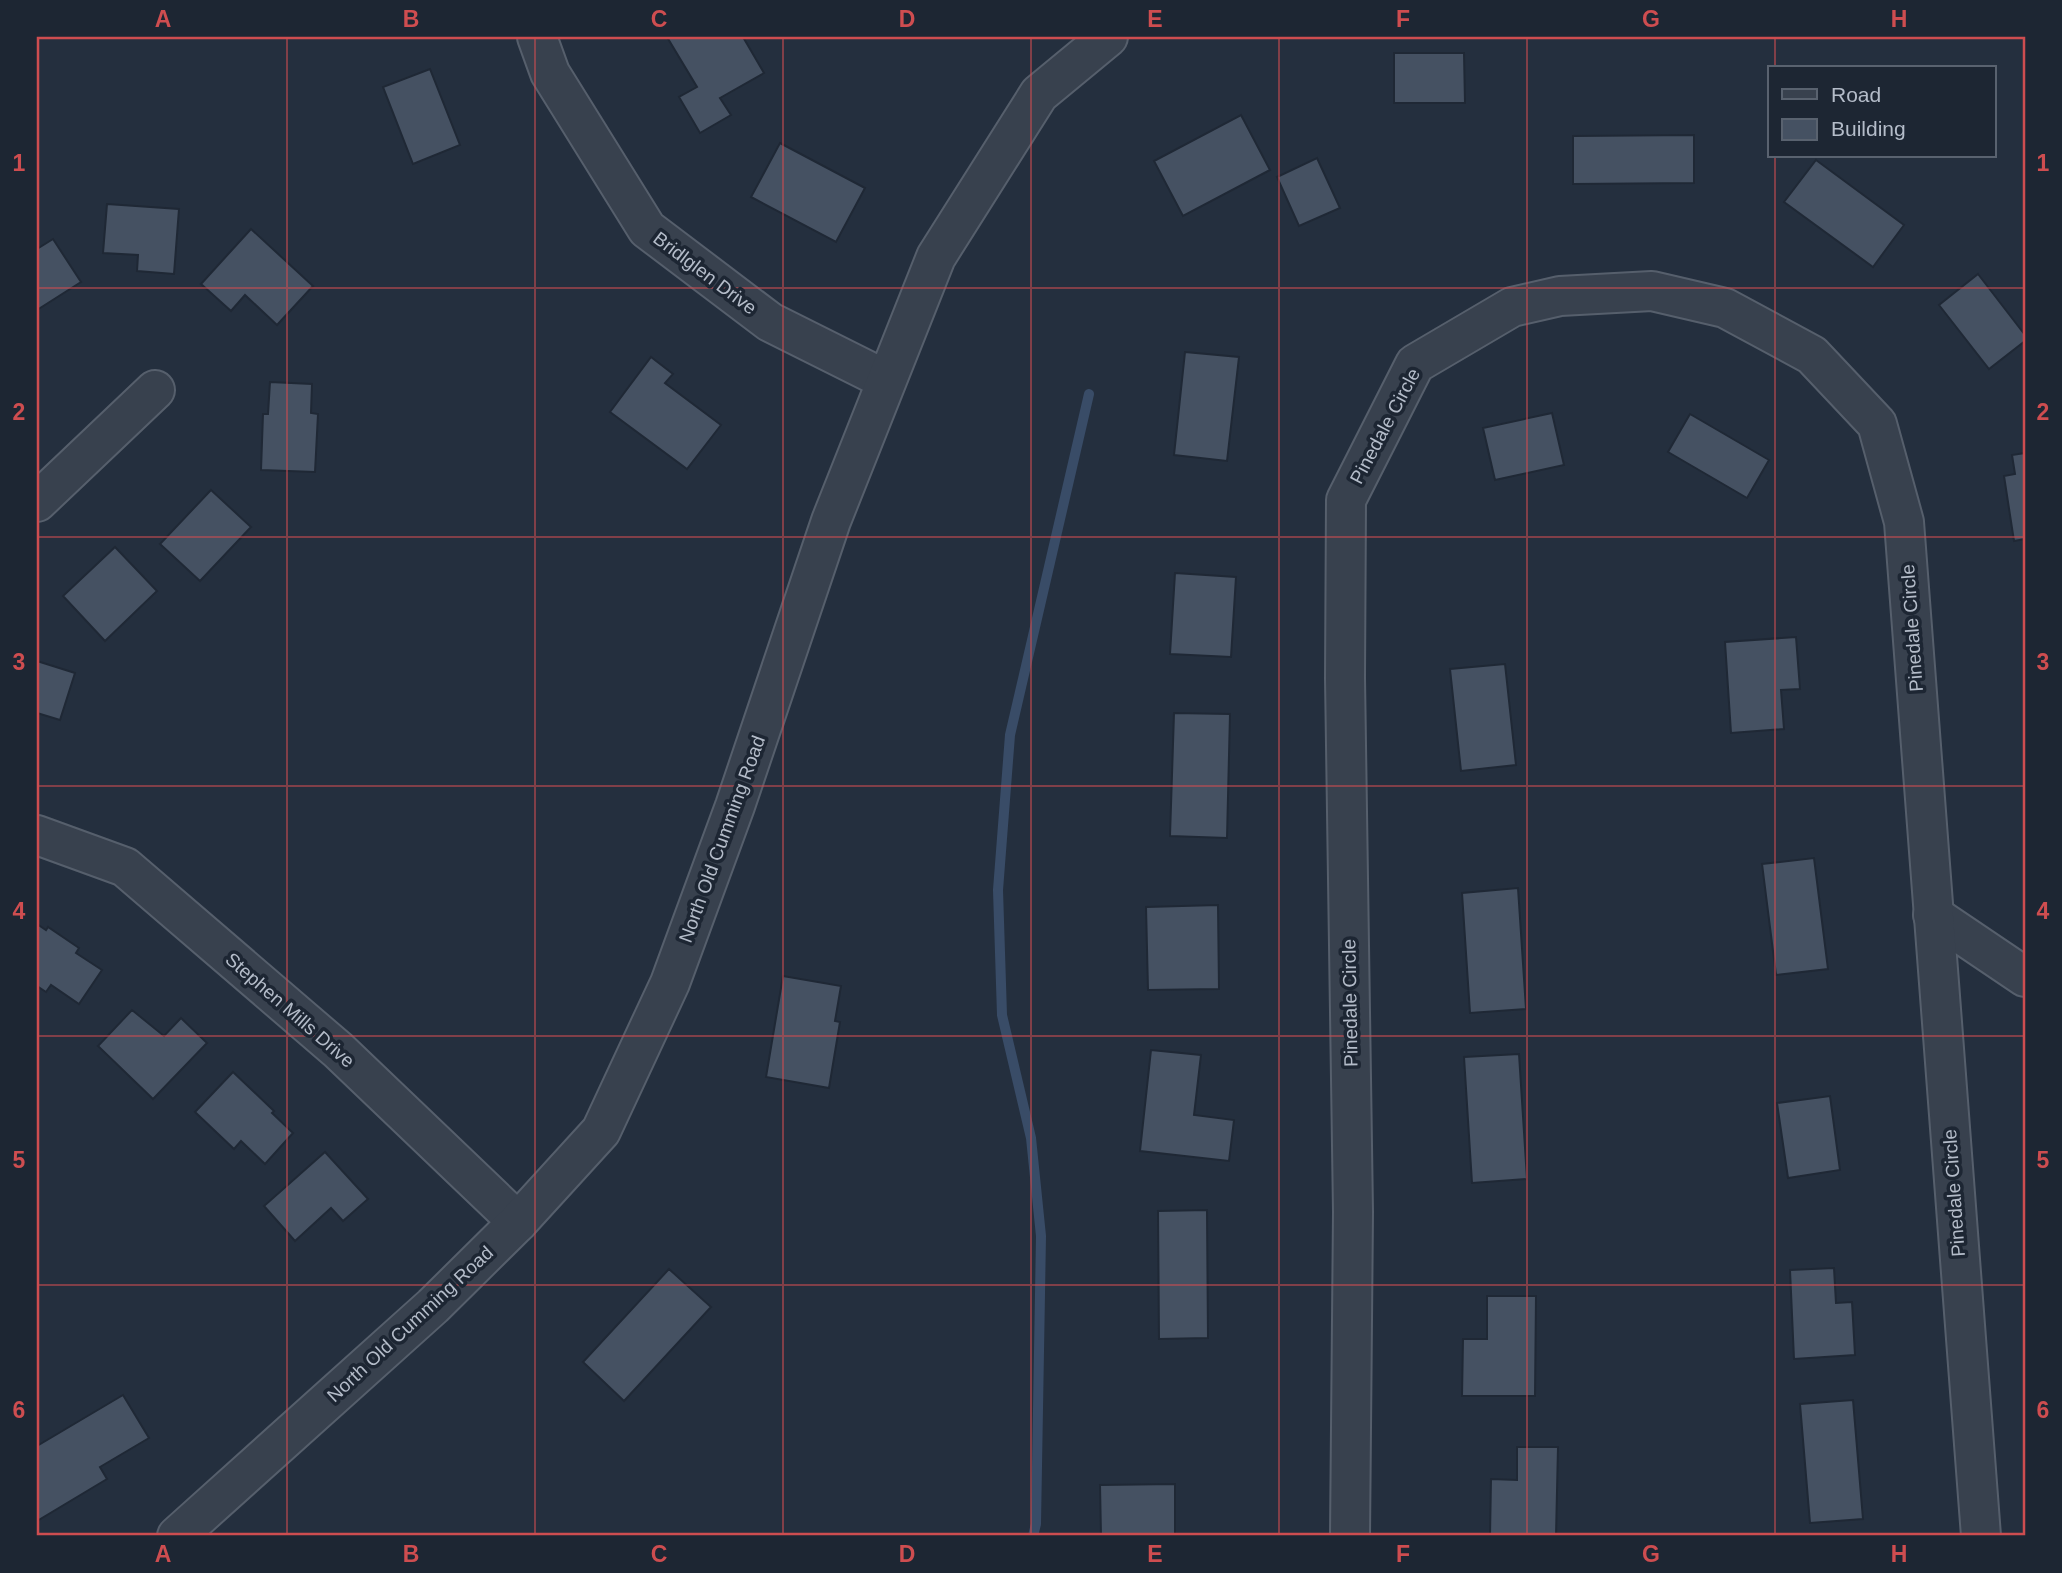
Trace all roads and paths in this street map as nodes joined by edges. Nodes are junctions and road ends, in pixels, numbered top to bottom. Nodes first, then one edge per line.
1 (537, 37) edge
2 (1108, 37) edge
3 (886, 380) junction
4 (155, 390) dead end
5 (37, 502) edge
6 (37, 835) edge
7 (1933, 915) junction
8 (2025, 978) edge
9 (518, 1222) junction
10 (177, 1536) edge
11 (1350, 1536) edge
12 (1981, 1536) edge

1 - 3 street, Bridlglen Drive
2 - 3 street, North Old Cumming Road
3 - 9 street, North Old Cumming Road
4 - 5 street
6 - 9 street, Stephen Mills Drive
7 - 8 street
7 - 11 street, Pinedale Circle
7 - 12 street, Pinedale Circle
9 - 10 street, North Old Cumming Road

